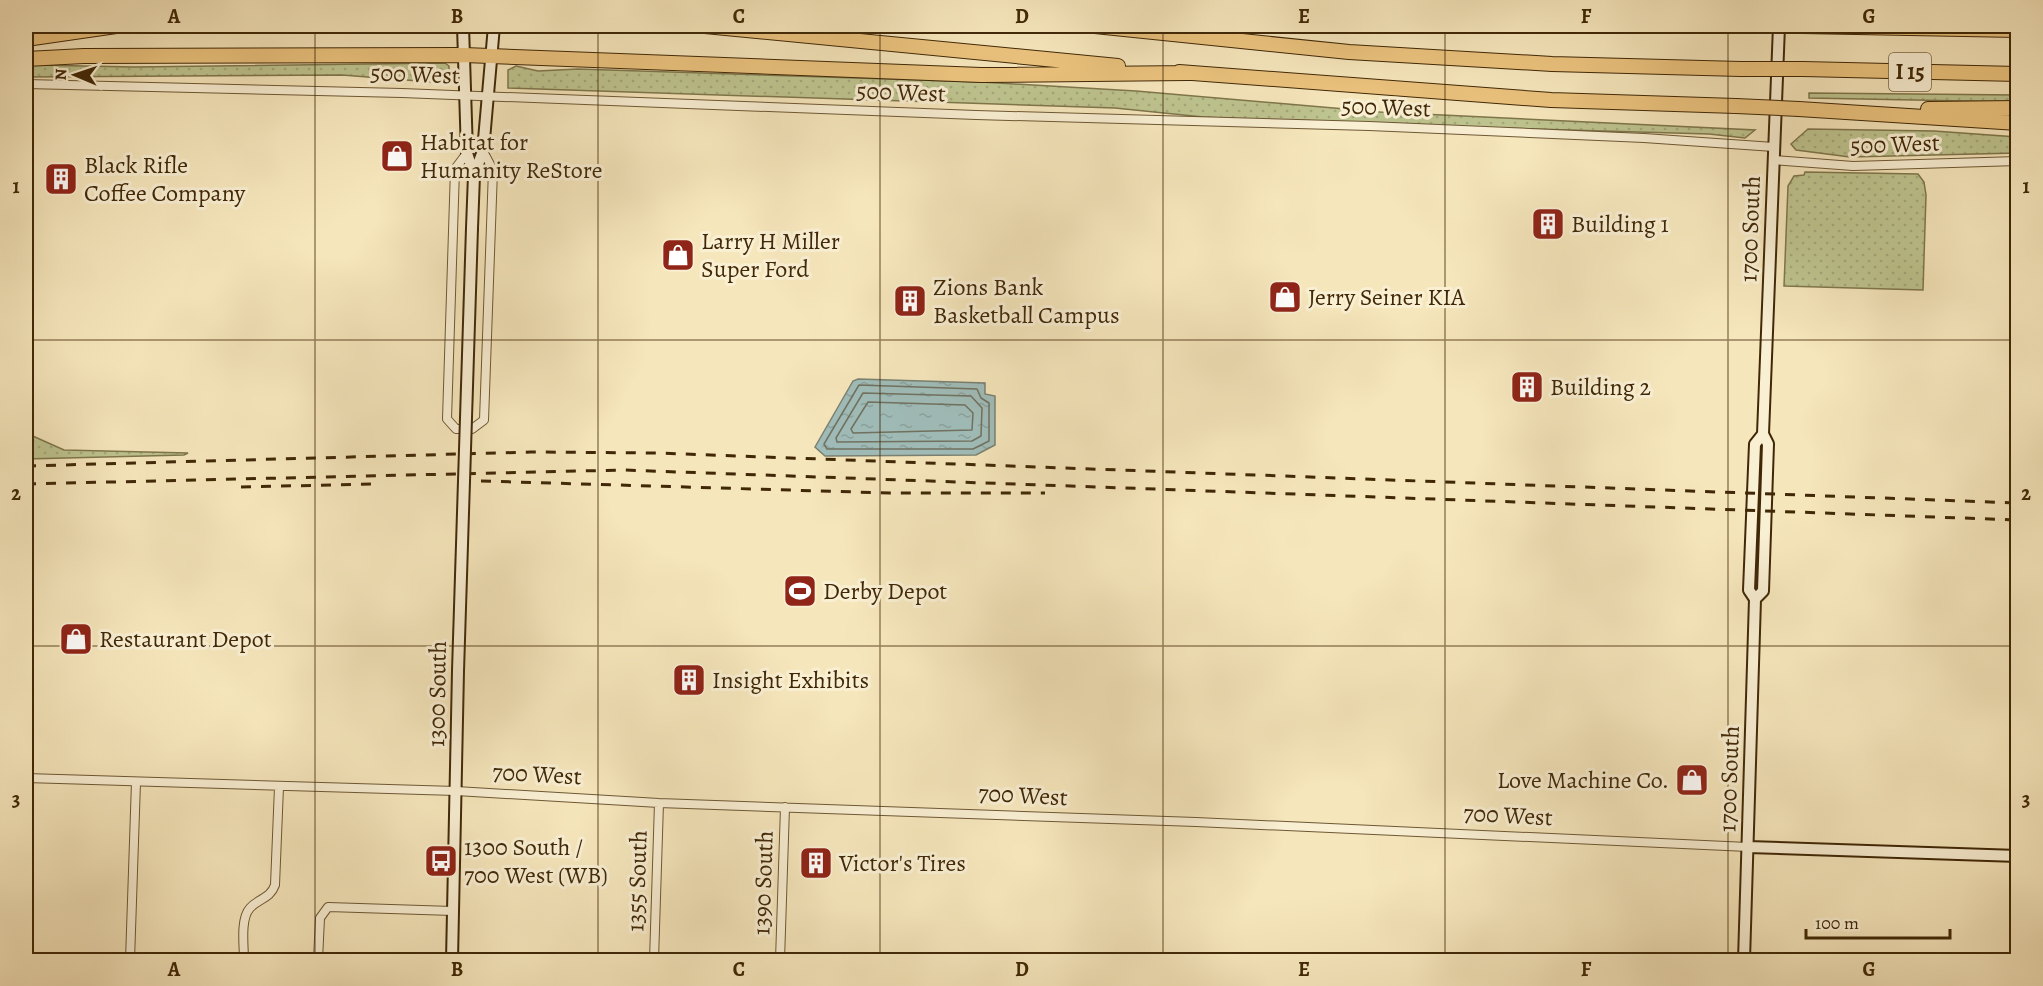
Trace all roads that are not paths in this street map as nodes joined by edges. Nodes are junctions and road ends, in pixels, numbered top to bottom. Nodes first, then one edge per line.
1 (116, 26) edge
2 (463, 26) edge
3 (494, 26) edge
4 (705, 26) edge
5 (1095, 26) edge
6 (1763, 26) edge
7 (1779, 26) edge
8 (1802, 26) edge
9 (2018, 30) edge
10 (26, 39) edge
11 (464, 54) junction
12 (492, 56) junction
13 (26, 59) edge
14 (1188, 73) junction
15 (2018, 74) edge
16 (26, 84) edge
17 (465, 95) junction
18 (489, 96) junction
19 (2018, 108) edge
20 (1799, 109) junction
21 (2018, 123) edge
22 (1774, 147) junction
23 (483, 151) junction
24 (467, 153) junction
25 (1773, 160) junction
26 (2018, 161) edge
27 (474, 175) junction
28 (26, 778) edge
29 (136, 782) junction
30 (279, 786) junction
31 (456, 791) junction
32 (659, 803) junction
33 (785, 807) junction
34 (1748, 847) junction
35 (2018, 856) edge
36 (453, 911) junction
37 (130, 960) edge
38 (244, 960) edge
39 (318, 960) edge
40 (452, 960) edge
41 (654, 960) edge
42 (780, 960) edge
43 (1744, 960) edge

1 - 10 highway
2 - 11 street, 1300 South
3 - 12 street, 1300 South
4 - 14 highway
5 - 15 highway, I 15, bridge
6 - 8 highway, I 15, bridge
7 - 22 street, 1700 South
8 - 9 highway, I 15
11 - 12 highway
11 - 13 highway
11 - 17 street, 1300 South
12 - 14 highway
12 - 18 street, 1300 South
14 - 20 highway, bridge
16 - 17 street, 500 West
17 - 18 street, 500 West
17 - 24 street, 1300 South
18 - 22 street, 500 West
18 - 23 street, 1300 South
19 - 20 highway
20 - 21 highway
22 - 25 street, 1700 South
23 - 24 street, 1300 South
23 - 27 street, 1300 South
24 - 27 street, 1300 South
25 - 26 street, 500 West
25 - 34 street, 1700 South
27 - 31 street, 1300 South, bridge
28 - 29 street, 700 West
29 - 30 street, 700 West
29 - 37 street
30 - 31 street, 700 West
30 - 38 street
31 - 32 street, 700 West
31 - 36 street, 1300 South
32 - 33 street, 700 West
32 - 41 street, 1355 South
33 - 34 street, 700 West
33 - 42 street, 1390 South
34 - 35 street, 700 West
34 - 43 street, 1700 South
36 - 39 street
36 - 40 street, 1300 South

